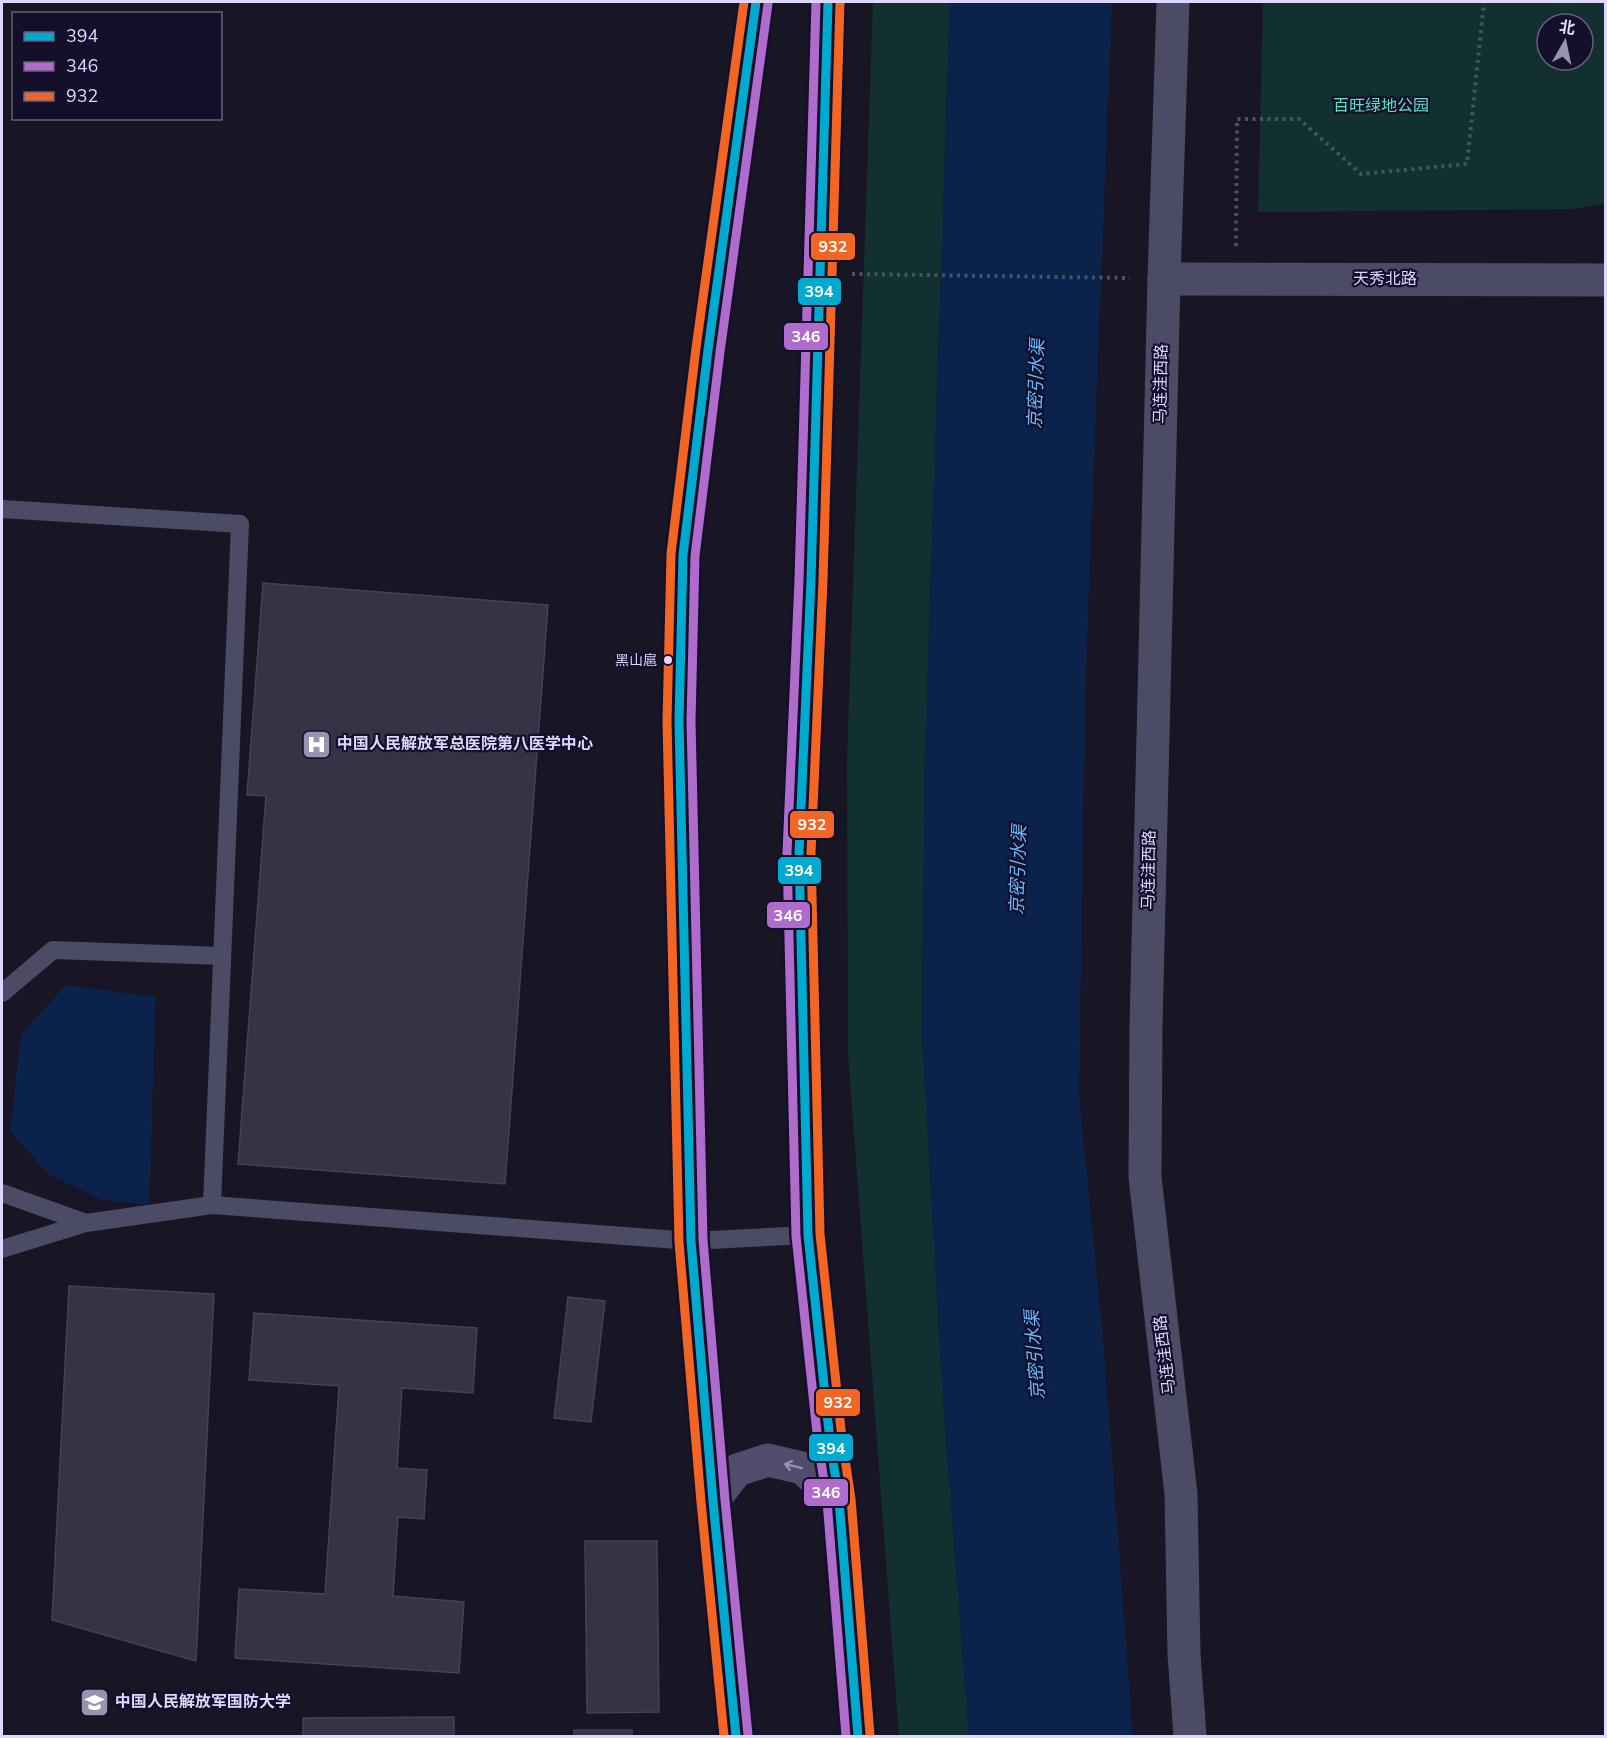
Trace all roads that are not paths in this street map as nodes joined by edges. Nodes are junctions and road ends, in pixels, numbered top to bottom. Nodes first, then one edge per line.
1 (756, 2) edge
2 (828, 2) edge
3 (1173, 2) edge
4 (1164, 279) junction
5 (1605, 280) edge
6 (2, 509) edge
7 (222, 956) junction
8 (2, 993) edge
9 (2, 1193) edge
10 (212, 1205) junction
11 (86, 1223) junction
12 (808, 1235) junction
13 (691, 1241) junction
14 (2, 1250) edge
15 (839, 1500) junction
16 (713, 1501) junction
17 (736, 1737) edge
18 (858, 1737) edge
19 (1190, 1737) edge

1 - 13 main road
2 - 12 main road
3 - 4 street, 马连洼西路
4 - 5 street, 天秀北路
4 - 19 street, 马连洼西路
6 - 7 lane
7 - 8 lane
7 - 10 lane
9 - 11 lane
10 - 11 lane
10 - 13 lane
11 - 14 lane
12 - 13 lane
12 - 15 main road
13 - 16 main road
15 -> 16 main road
15 - 18 main road
16 - 17 main road

